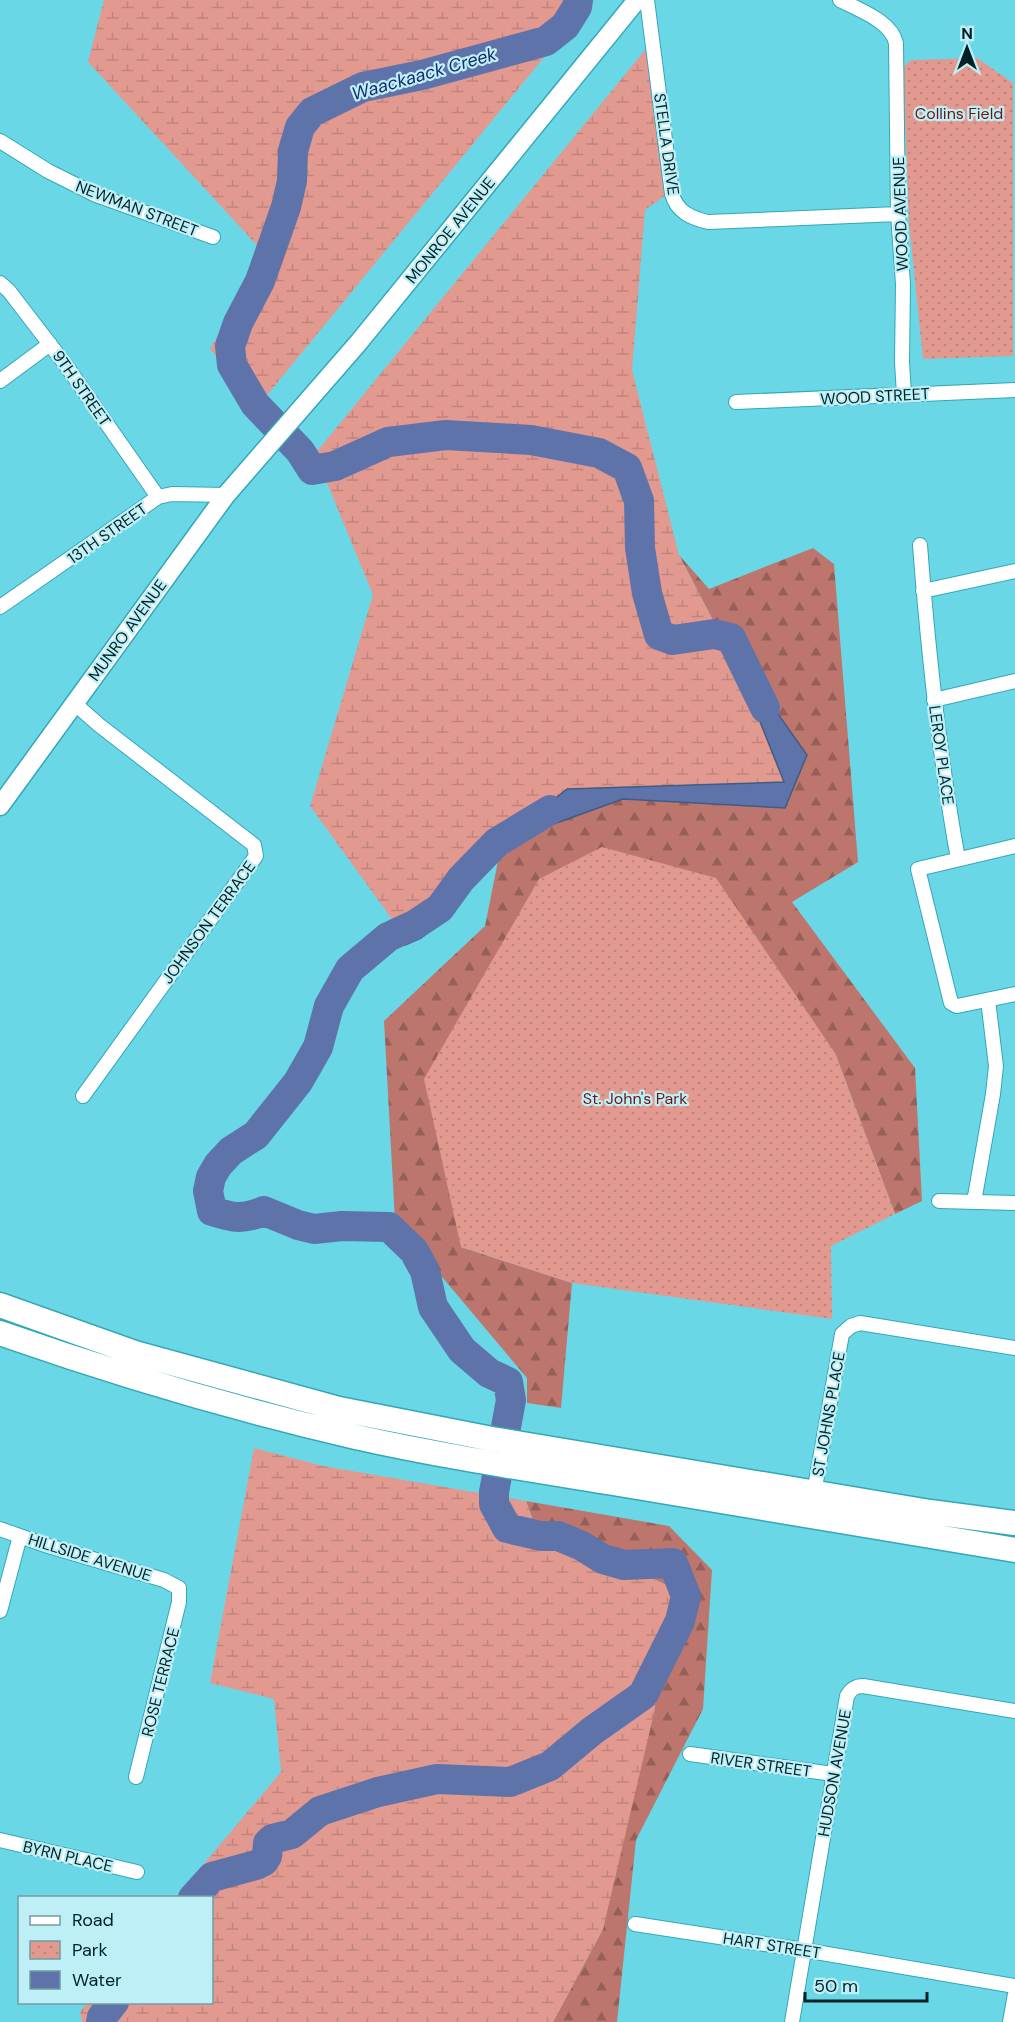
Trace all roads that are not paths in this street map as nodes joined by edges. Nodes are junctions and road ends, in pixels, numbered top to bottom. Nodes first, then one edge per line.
1 (637, 0) edge
2 (647, 0) edge
3 (840, 0) edge
4 (0, 141) edge
5 (898, 214) junction
6 (213, 237) dead end
7 (0, 283) edge
8 (50, 344) junction
9 (0, 381) edge
10 (1015, 390) edge
11 (904, 394) junction
12 (736, 402) dead end
13 (259, 457) joint
14 (226, 495) junction
15 (158, 497) junction
16 (920, 544) dead end
17 (1015, 571) edge
18 (923, 591) junction
19 (0, 607) edge
20 (1015, 681) edge
21 (934, 700) junction
22 (74, 703) junction
23 (0, 806) edge
24 (1015, 846) edge
25 (958, 859) junction
26 (1015, 994) edge
27 (987, 1000) junction
28 (83, 1096) dead end
29 (939, 1201) dead end
30 (974, 1202) junction
31 (1015, 1203) edge
32 (0, 1305) edge
33 (0, 1333) edge
34 (1015, 1348) edge
35 (488, 1450) junction
36 (523, 1456) junction
37 (814, 1492) junction
38 (1015, 1523) edge
39 (0, 1529) edge
40 (20, 1536) junction
41 (965, 1541) junction
42 (1015, 1550) edge
43 (1015, 1564) edge
44 (179, 1587) joint
45 (0, 1611) edge
46 (1015, 1711) edge
47 (690, 1754) dead end
48 (833, 1774) junction
49 (136, 1777) dead end
50 (0, 1840) edge
51 (137, 1872) dead end
52 (635, 1924) dead end
53 (804, 1950) junction
54 (1015, 1986) edge
55 (1015, 1994) edge
56 (792, 2022) edge
57 (1010, 2022) edge

1 - 13 street, MONROE AVENUE
2 - 5 street, STELLA DRIVE
3 - 5 street, WOOD AVENUE
4 - 6 street, NEWMAN STREET
5 - 11 street, WOOD AVENUE
7 - 8 street, 9TH STREET
8 - 9 street
8 - 15 street, 9TH STREET
10 - 11 street, WOOD STREET
11 - 12 street, WOOD STREET
13 - 14 street, MUNRO AVENUE
14 - 15 street, 13TH STREET
14 - 22 street, MUNRO AVENUE
15 - 19 street, 13TH STREET
16 - 18 street, LEROY PLACE
17 - 18 street
18 - 21 street, LEROY PLACE
20 - 21 street
21 - 25 street, LEROY PLACE
22 - 23 street, MUNRO AVENUE
22 - 28 street, JOHNSON TERRACE
24 - 25 street
25 - 27 street
26 - 27 street
27 - 30 street
29 - 30 street
30 - 31 street
32 - 35 highway
33 - 35 highway
34 - 37 street, ST JOHNS PLACE
35 - 36 highway
36 - 37 highway
36 - 41 highway
37 - 38 highway
39 - 40 street, HILLSIDE AVENUE
40 - 44 street, HILLSIDE AVENUE
40 - 45 street
41 - 42 highway
41 - 43 highway
44 - 49 street, ROSE TERRACE
46 - 48 street, HUDSON AVENUE
47 - 48 street, RIVER STREET
48 - 53 street, HUDSON AVENUE
50 - 51 street, BYRN PLACE
52 - 53 street, HART STREET
53 - 54 street, HART STREET
53 - 56 street, HUDSON AVENUE
55 - 57 street

